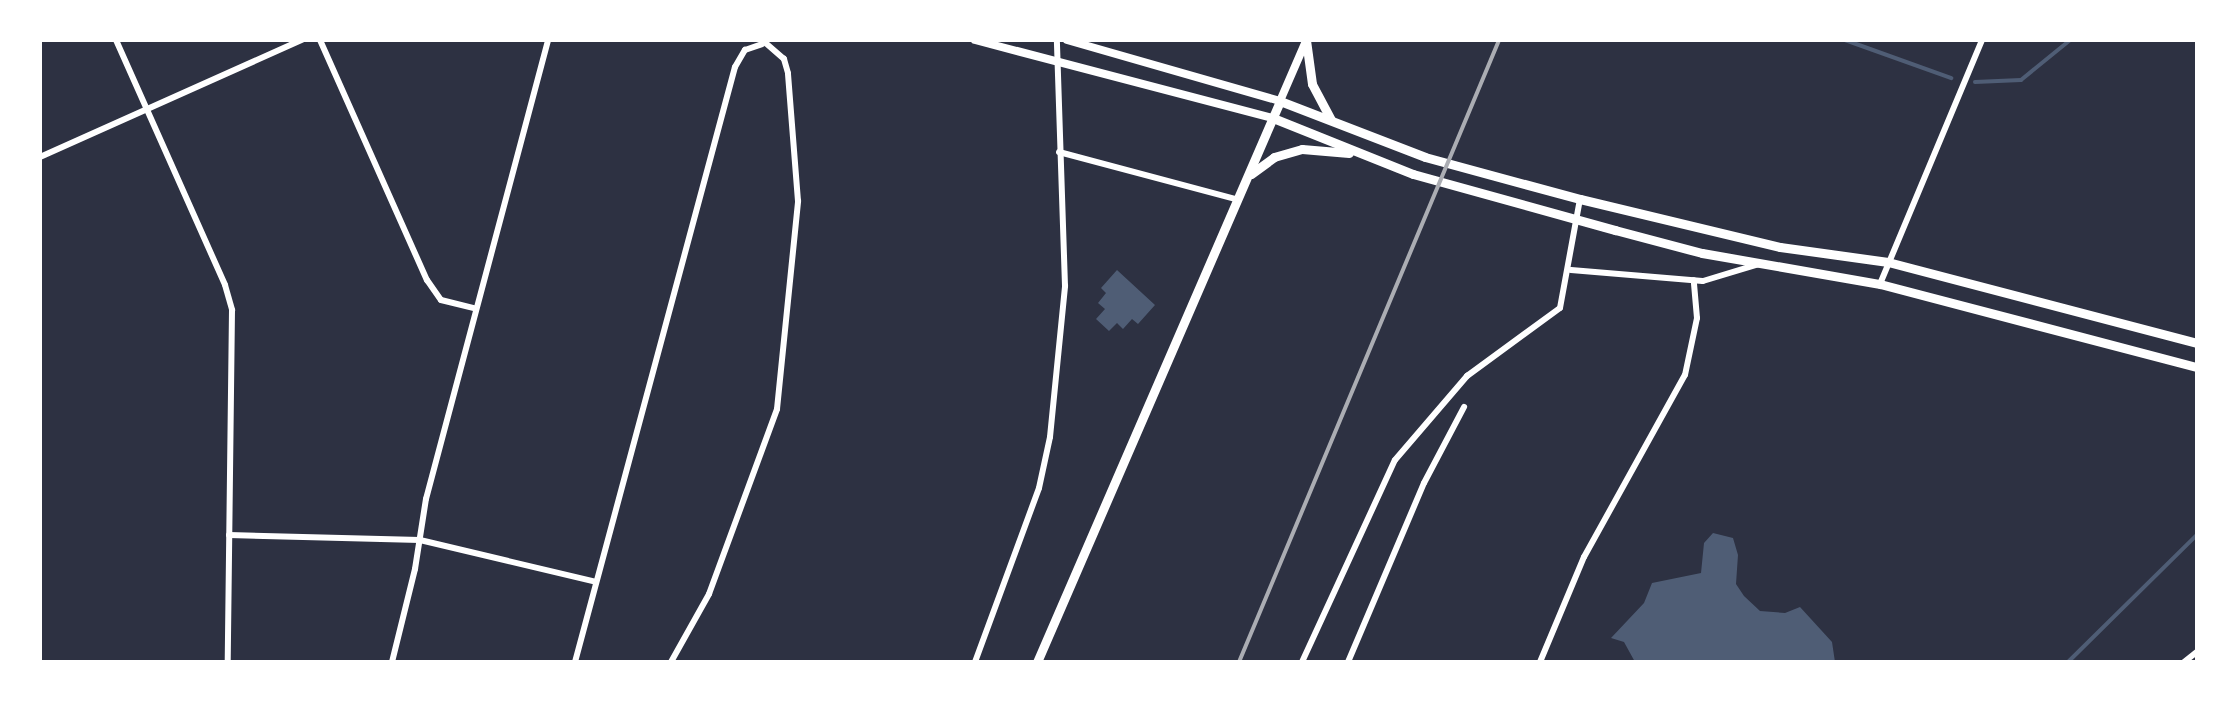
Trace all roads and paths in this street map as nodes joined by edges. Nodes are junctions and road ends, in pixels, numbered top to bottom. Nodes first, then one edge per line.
1 (116, 40) edge
2 (302, 40) edge
3 (320, 40) edge
4 (548, 40) edge
5 (975, 40) edge
6 (1057, 40) edge
7 (1067, 40) edge
8 (1306, 40) edge
9 (1982, 40) edge
10 (762, 42) edge
11 (1054, 60) junction
12 (1280, 101) junction
13 (148, 112) junction
14 (1273, 118) junction
15 (1331, 120) junction
16 (1059, 152) junction
17 (1357, 153) junction
18 (40, 157) edge
19 (1244, 183) junction
20 (1236, 199) junction
21 (1580, 199) junction
22 (1578, 219) junction
23 (1888, 262) junction
24 (1759, 264) junction
25 (1571, 270) junction
26 (1694, 280) junction
27 (1880, 284) junction
28 (476, 309) junction
29 (2197, 343) edge
30 (2197, 367) edge
31 (1464, 407) dead end
32 (229, 535) junction
33 (420, 540) junction
34 (596, 582) junction
35 (2197, 652) edge
36 (228, 662) edge
37 (392, 662) edge
38 (575, 662) edge
39 (671, 662) edge
40 (975, 662) edge
41 (1037, 662) edge
42 (1302, 662) edge
43 (1348, 662) edge
44 (1540, 662) edge
45 (2184, 662) edge

1 - 13 street
2 - 13 street
3 - 28 street
4 - 28 street
5 - 11 street
6 - 11 street
7 - 12 street
8 - 12 street
8 - 15 main road
9 - 23 street
10 - 34 street
10 - 39 street
11 - 14 street
11 - 16 street
12 - 14 main road
12 - 15 main road
13 - 18 street
13 - 32 street
14 - 17 main road
14 - 19 main road
15 - 21 main road
16 - 20 street
16 - 40 street
17 - 19 main road
17 - 22 main road
19 - 20 main road
20 - 41 main road
21 - 22 street
21 - 23 main road
22 - 24 main road
22 - 25 street
23 - 27 street
23 - 29 main road
24 - 26 street
24 - 27 main road
25 - 26 street
25 - 42 street
26 - 44 street
27 - 30 main road
28 - 33 street
31 - 43 street
32 - 33 street
32 - 36 street
33 - 34 street
33 - 37 street
34 - 38 street
35 - 45 street

